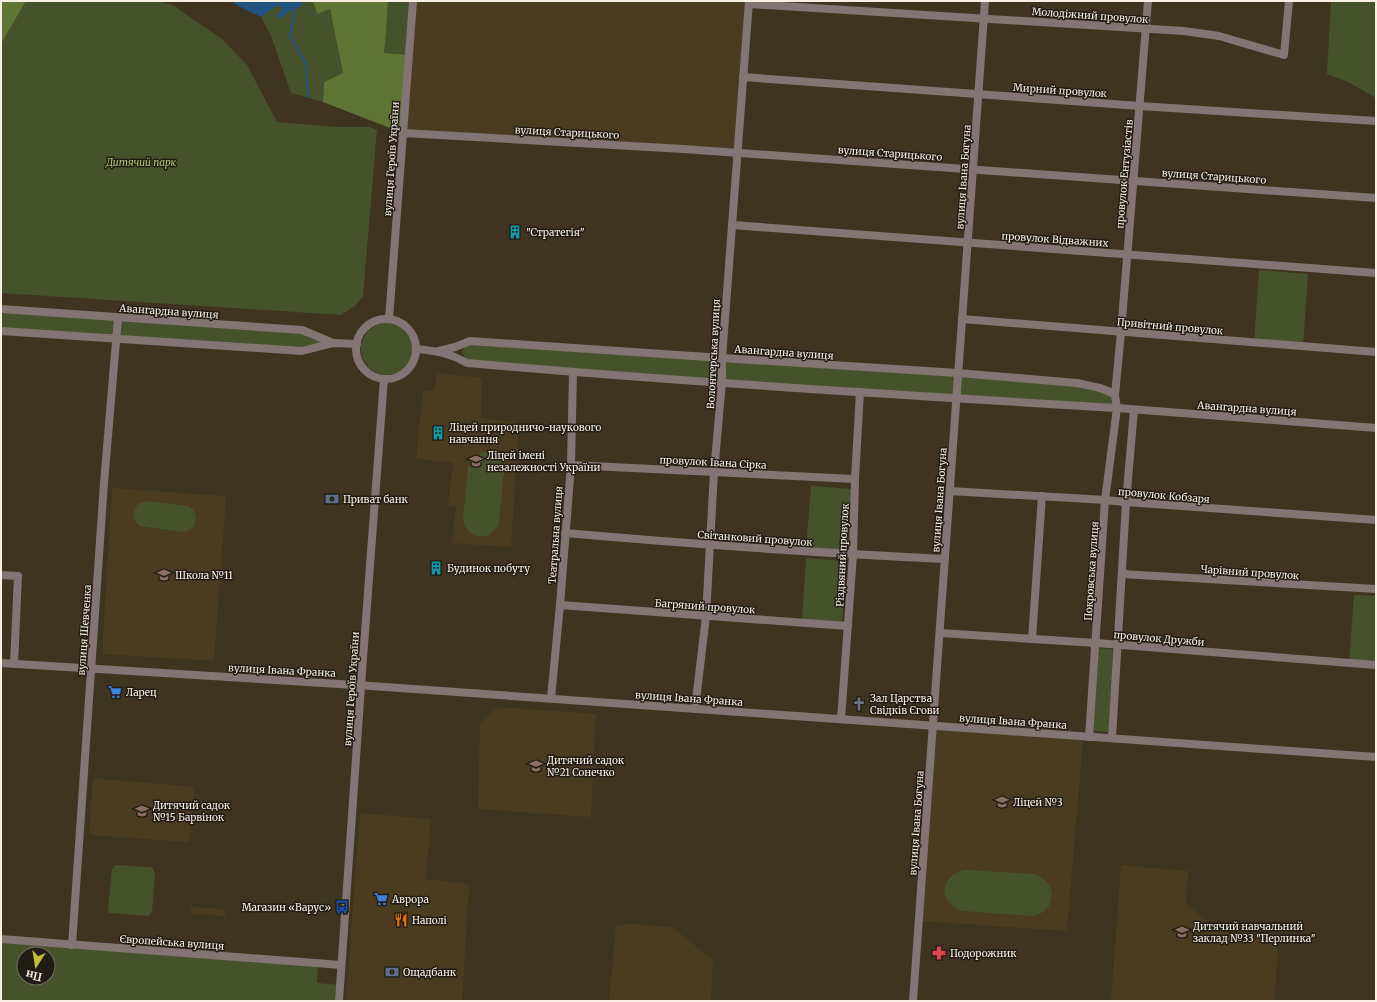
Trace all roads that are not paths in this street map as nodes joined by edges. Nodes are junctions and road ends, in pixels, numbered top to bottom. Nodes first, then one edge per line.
1 (413, 1) edge
2 (985, 1) edge
3 (1148, 1) edge
4 (1289, 1) edge
5 (749, 2) edge
6 (984, 18) junction
7 (1146, 29) junction
8 (743, 77) junction
9 (978, 94) junction
10 (1140, 106) junction
11 (1376, 120) edge
12 (403, 133) junction
13 (738, 153) junction
14 (973, 169) junction
15 (1133, 181) junction
16 (1376, 198) edge
17 (732, 226) junction
18 (968, 243) junction
19 (1128, 255) junction
20 (1376, 273) edge
21 (1, 309) edge
22 (118, 318) junction
23 (389, 319) junction
24 (962, 319) junction
25 (1, 331) edge
26 (1122, 332) junction
27 (116, 338) junction
28 (333, 343) junction
29 (357, 344) junction
30 (416, 349) junction
31 (439, 351) junction
32 (1376, 352) edge
33 (722, 358) junction
34 (574, 372) junction
35 (958, 373) junction
36 (384, 379) junction
37 (722, 382) junction
38 (860, 392) junction
39 (1115, 395) junction
40 (957, 398) junction
41 (1117, 408) junction
42 (1134, 410) junction
43 (1376, 428) edge
44 (571, 465) junction
45 (714, 472) junction
46 (855, 479) junction
47 (950, 491) junction
48 (1042, 496) junction
49 (1105, 500) junction
50 (1126, 502) junction
51 (1376, 520) edge
52 (565, 533) junction
53 (711, 545) junction
54 (853, 554) junction
55 (945, 559) junction
56 (1122, 574) junction
57 (1, 575) edge
58 (1376, 590) edge
59 (560, 605) junction
60 (706, 616) junction
61 (848, 626) junction
62 (940, 633) junction
63 (1032, 639) junction
64 (1096, 643) junction
65 (1118, 645) junction
66 (1, 663) edge
67 (14, 664) junction
68 (1376, 665) edge
69 (91, 669) junction
70 (361, 685) junction
71 (551, 698) junction
72 (695, 708) junction
73 (841, 719) junction
74 (933, 725) junction
75 (1089, 737) junction
76 (1112, 738) junction
77 (1376, 757) edge
78 (1, 939) edge
79 (72, 945) junction
80 (341, 965) junction
81 (339, 1001) edge
82 (913, 1001) edge

1 - 12 street, вулиця Героїв України
2 - 6 street, вулиця Івана Богуна
3 - 7 street, провулок Ентузіастів
4 - 7 street, Молодіжний провулок
5 - 6 street, Молодіжний провулок
5 - 8 street, Волонтерська вулиця
6 - 7 street, Молодіжний провулок
6 - 9 street, вулиця Івана Богуна
7 - 10 street, провулок Ентузіастів
8 - 9 street, Мирний провулок
8 - 13 street, Волонтерська вулиця
9 - 10 street, Мирний провулок
9 - 14 street, вулиця Івана Богуна
10 - 11 street, Мирний провулок
10 - 15 street, провулок Ентузіастів
12 - 13 street, вулиця Старицького
12 - 23 street, вулиця Героїв України
13 - 14 street, вулиця Старицького
13 - 17 street, Волонтерська вулиця
14 - 15 street, вулиця Старицького
14 - 18 street, вулиця Івана Богуна
15 - 16 street, вулиця Старицького
15 - 19 street, провулок Ентузіастів
17 - 18 street, провулок Відважних
17 - 33 street, Волонтерська вулиця
18 - 19 street, провулок Відважних
18 - 24 street, вулиця Івана Богуна
19 - 20 street, провулок Відважних
19 - 26 street, провулок Ентузіастів
21 - 22 street, Авангардна вулиця
22 - 27 street, вулиця Шевченка
22 - 28 street, Авангардна вулиця
23 - 29 street
23 - 30 street
24 - 26 street, Привітний провулок
24 - 35 street, вулиця Івана Богуна
25 - 27 street, Авангардна вулиця
26 - 32 street, Привітний провулок
26 - 39 street, провулок Ентузіастів
27 - 28 street, Авангардна вулиця
27 - 69 street, вулиця Шевченка
28 - 29 street, Авангардна вулиця
29 - 36 street
30 - 31 street, Авангардна вулиця
30 - 36 street
31 - 33 street, Авангардна вулиця
31 - 34 street, Авангардна вулиця
33 - 35 street, Авангардна вулиця
33 - 37 street, Волонтерська вулиця
34 - 37 street, Авангардна вулиця
34 - 44 street, Театральна вулиця
35 - 39 street, Авангардна вулиця
35 - 40 street, вулиця Івана Богуна
36 - 70 street, вулиця Героїв України
37 - 38 street, Авангардна вулиця
37 - 45 street, Волонтерська вулиця
38 - 40 street, Авангардна вулиця
38 - 46 street, Різдвяний провулок
39 - 41 street
40 - 41 street, Авангардна вулиця
40 - 47 street, вулиця Івана Богуна
41 - 42 street, Авангардна вулиця
41 - 49 street, Покровська вулиця
42 - 43 street, Авангардна вулиця
42 - 50 street
44 - 45 street, провулок Івана Сірка
44 - 52 street, Театральна вулиця
45 - 46 street, провулок Івана Сірка
45 - 53 street, Волонтерська вулиця
46 - 54 street, Різдвяний провулок
47 - 48 street, провулок Кобзаря
47 - 55 street, вулиця Івана Богуна
48 - 49 street, провулок Кобзаря
48 - 63 street
49 - 50 street, провулок Кобзаря
49 - 64 street, Покровська вулиця
50 - 51 street, провулок Кобзаря
50 - 56 street
52 - 53 street, Світанковий провулок
52 - 59 street, Театральна вулиця
53 - 54 street, Світанковий провулок
53 - 60 street, Волонтерська вулиця
54 - 55 street, Світанковий провулок
54 - 61 street, Різдвяний провулок
55 - 62 street, вулиця Івана Богуна
56 - 58 street, Чарівний провулок
56 - 65 street
57 - 67 street
59 - 60 street, Багряний провулок
59 - 71 street, Театральна вулиця
60 - 61 street, Багряний провулок
60 - 72 street, Волонтерська вулиця
61 - 73 street, Різдвяний провулок
62 - 63 street, провулок Дружби
62 - 74 street, вулиця Івана Богуна
63 - 64 street, провулок Дружби
64 - 65 street, провулок Дружби
64 - 75 street, Покровська вулиця
65 - 68 street, провулок Дружби
65 - 76 street
66 - 67 street, вулиця Івана Франка
67 - 69 street, вулиця Івана Франка
69 - 70 street, вулиця Івана Франка
69 - 79 street, вулиця Шевченка
70 - 71 street, вулиця Івана Франка
70 - 80 street, вулиця Героїв України
71 - 72 street, вулиця Івана Франка
72 - 73 street, вулиця Івана Франка
73 - 74 street, вулиця Івана Франка
74 - 75 street, вулиця Івана Франка
74 - 82 street, вулиця Івана Богуна
75 - 76 street, вулиця Івана Франка
76 - 77 street, вулиця Івана Франка
78 - 79 street, Європейська вулиця
79 - 80 street, Європейська вулиця
80 - 81 street, вулиця Героїв України

